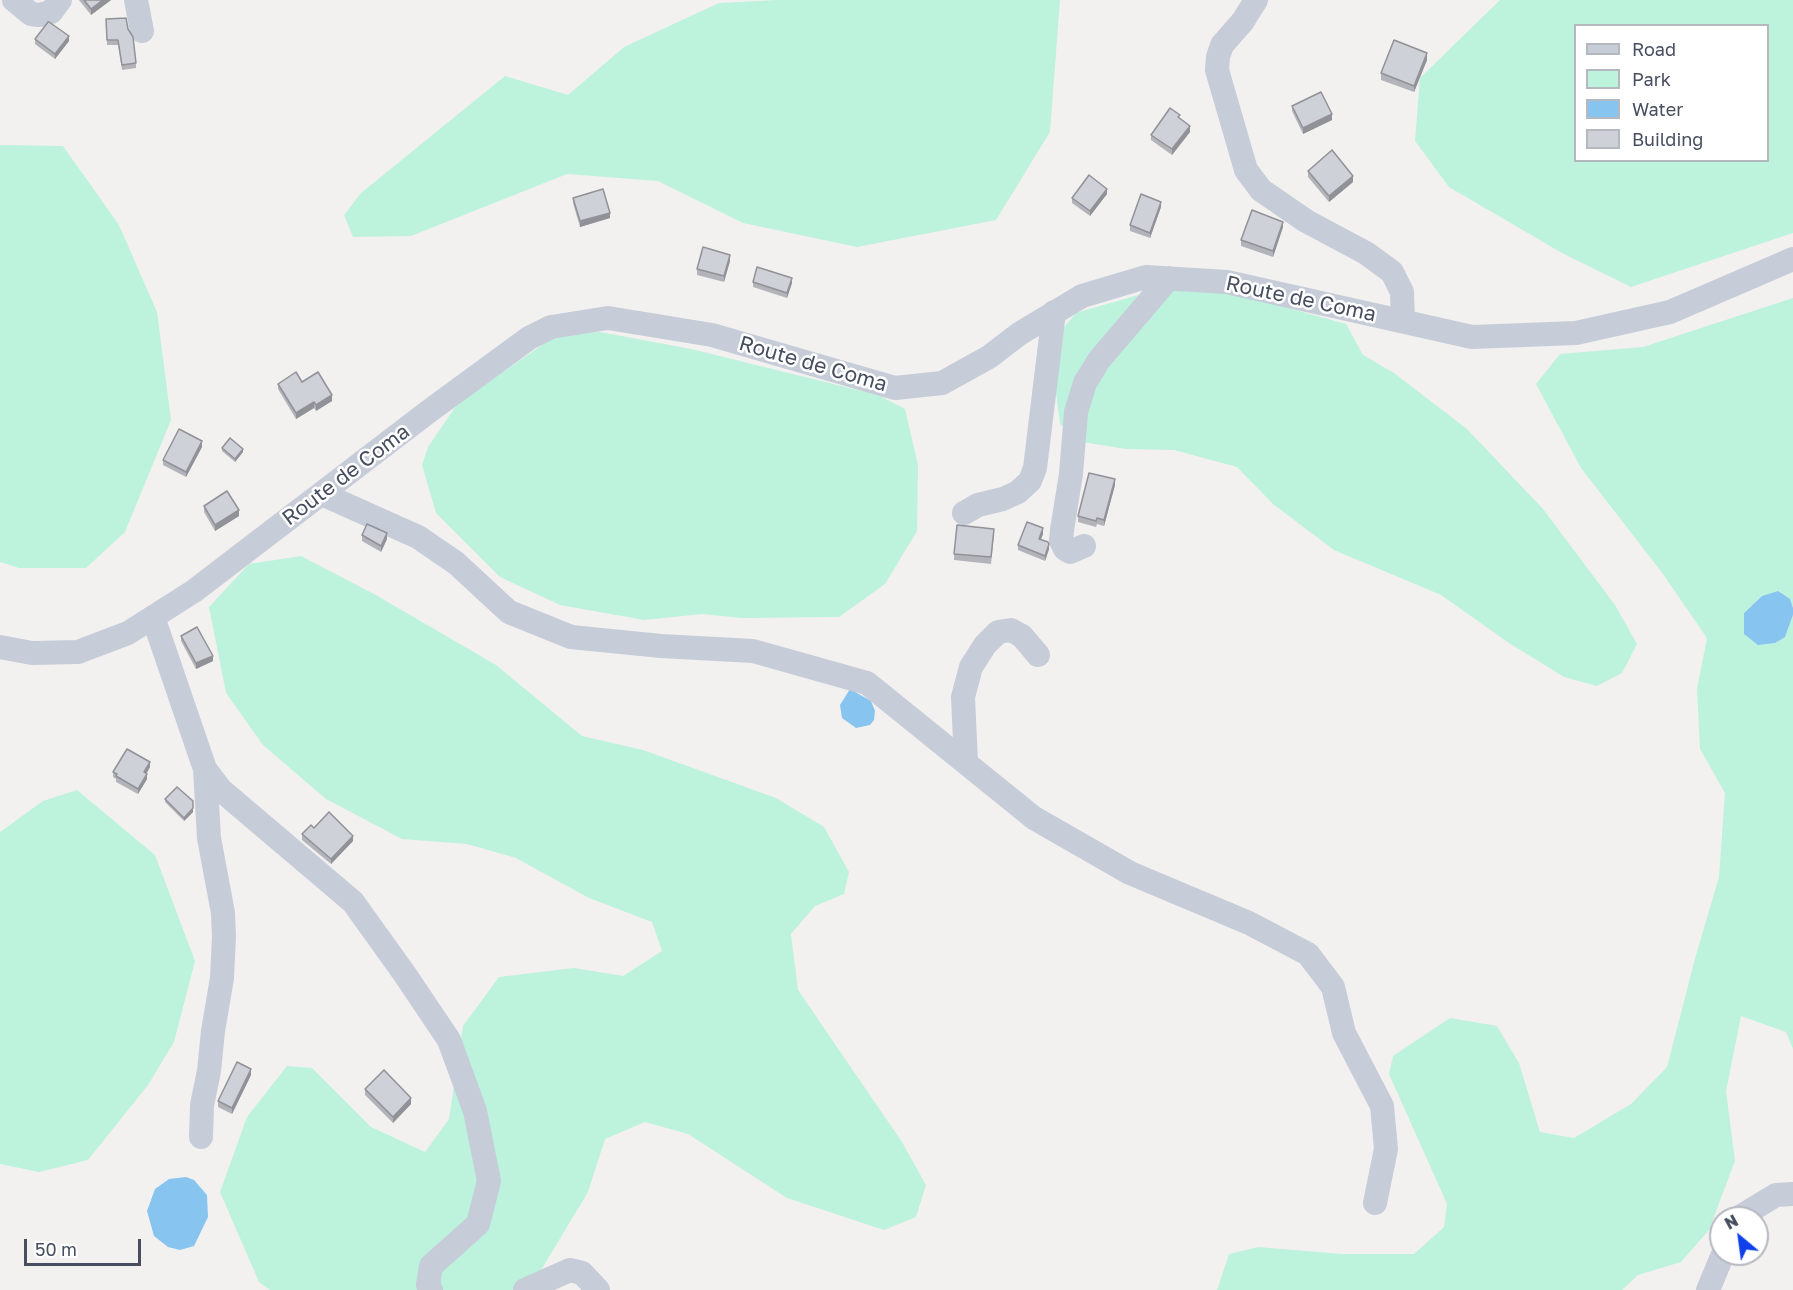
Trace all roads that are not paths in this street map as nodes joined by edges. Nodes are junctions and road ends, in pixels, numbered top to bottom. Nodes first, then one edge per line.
1 (14, 0) edge
2 (60, 0) edge
3 (136, 0) edge
4 (1256, 0) edge
5 (142, 31) dead end
6 (1793, 259) edge
7 (1169, 278) junction
8 (1054, 312) junction
9 (1403, 321) junction
10 (322, 494) junction
11 (964, 513) dead end
12 (1084, 546) dead end
13 (153, 617) junction
14 (0, 647) edge
15 (1038, 655) dead end
16 (966, 762) junction
17 (205, 769) junction
18 (201, 1137) dead end
19 (1793, 1194) edge
20 (1375, 1203) dead end
21 (1758, 1206) edge
22 (1718, 1266) edge
23 (431, 1290) edge
24 (525, 1290) edge
25 (598, 1290) edge
26 (1708, 1290) edge

1 - 2 street
3 - 5 street
4 - 9 street
6 - 9 street, Route de Coma
7 - 8 street, Route de Coma
7 - 9 street, Route de Coma
7 - 12 street
8 - 10 street, Route de Coma
8 - 11 street
10 - 13 street, Route de Coma
10 - 16 street
13 - 14 street, Route de Coma
13 - 17 street
15 - 16 street
16 - 20 street
17 - 18 street
17 - 23 street
19 - 21 street
22 - 26 street
24 - 25 street

